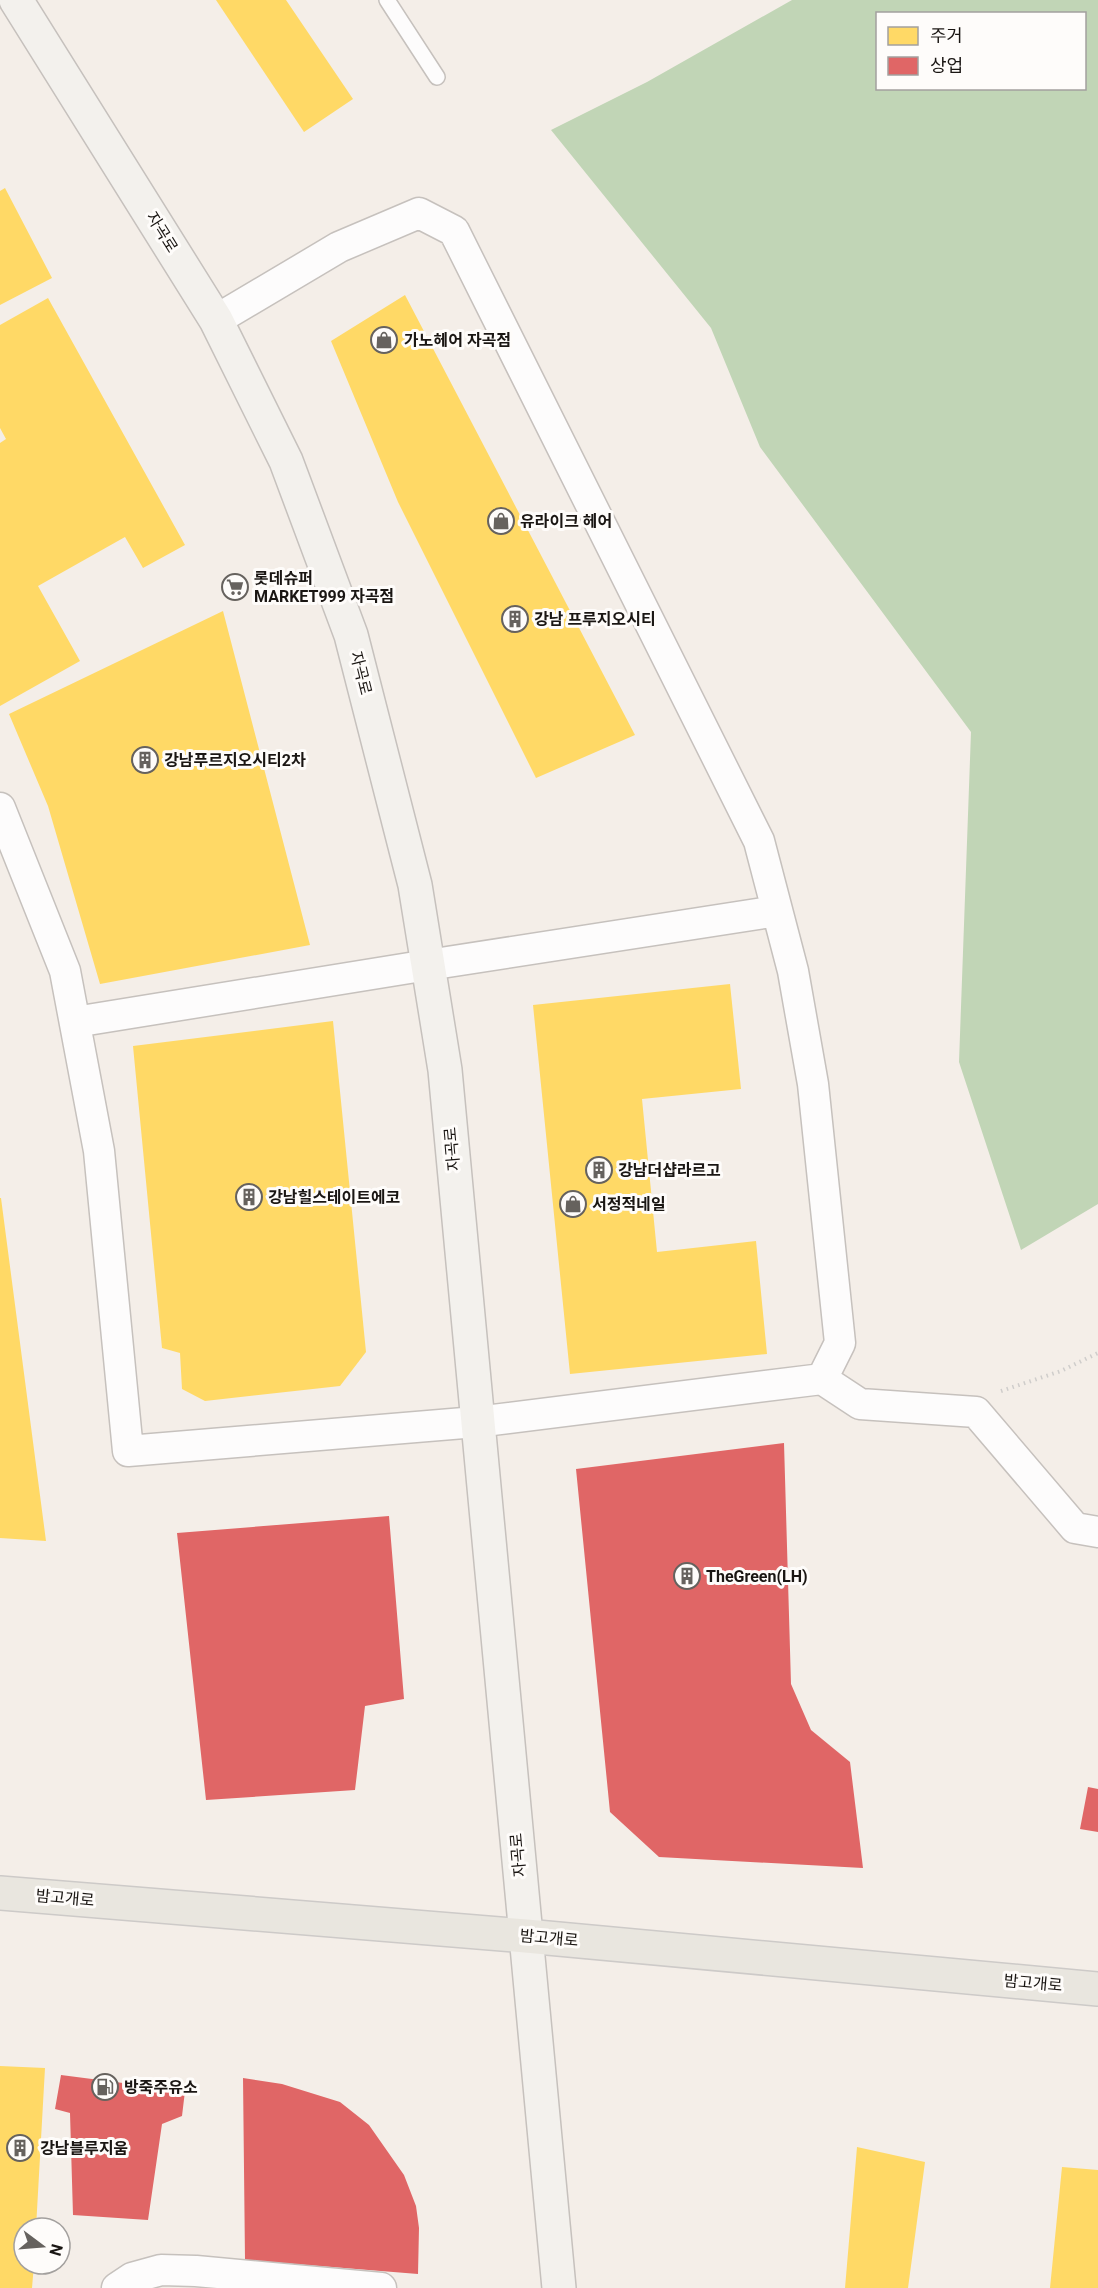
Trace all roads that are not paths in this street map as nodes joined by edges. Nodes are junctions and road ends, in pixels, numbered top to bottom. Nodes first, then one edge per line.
1 (16, 0) edge
2 (387, 0) edge
3 (437, 77) dead end
4 (216, 320) junction
5 (0, 808) edge
6 (777, 911) junction
7 (428, 964) junction
8 (75, 1022) junction
9 (822, 1379) junction
10 (477, 1422) junction
11 (1098, 1532) edge
12 (0, 1893) edge
13 (526, 1936) junction
14 (1098, 1989) edge
15 (117, 2288) edge
16 (381, 2288) edge
17 (559, 2288) edge

1 - 4 main road, 자곡로
2 - 3 lane
4 - 6 street
4 - 7 main road, 자곡로
5 - 8 street
6 - 7 street
6 - 9 street
7 - 8 street
7 - 10 main road, 자곡로
8 - 10 street
9 - 10 street
9 - 11 street
10 - 13 main road, 자곡로
12 - 13 main road, 밤고개로
13 - 14 main road, 밤고개로
13 - 17 main road, 자곡로
15 - 16 street

